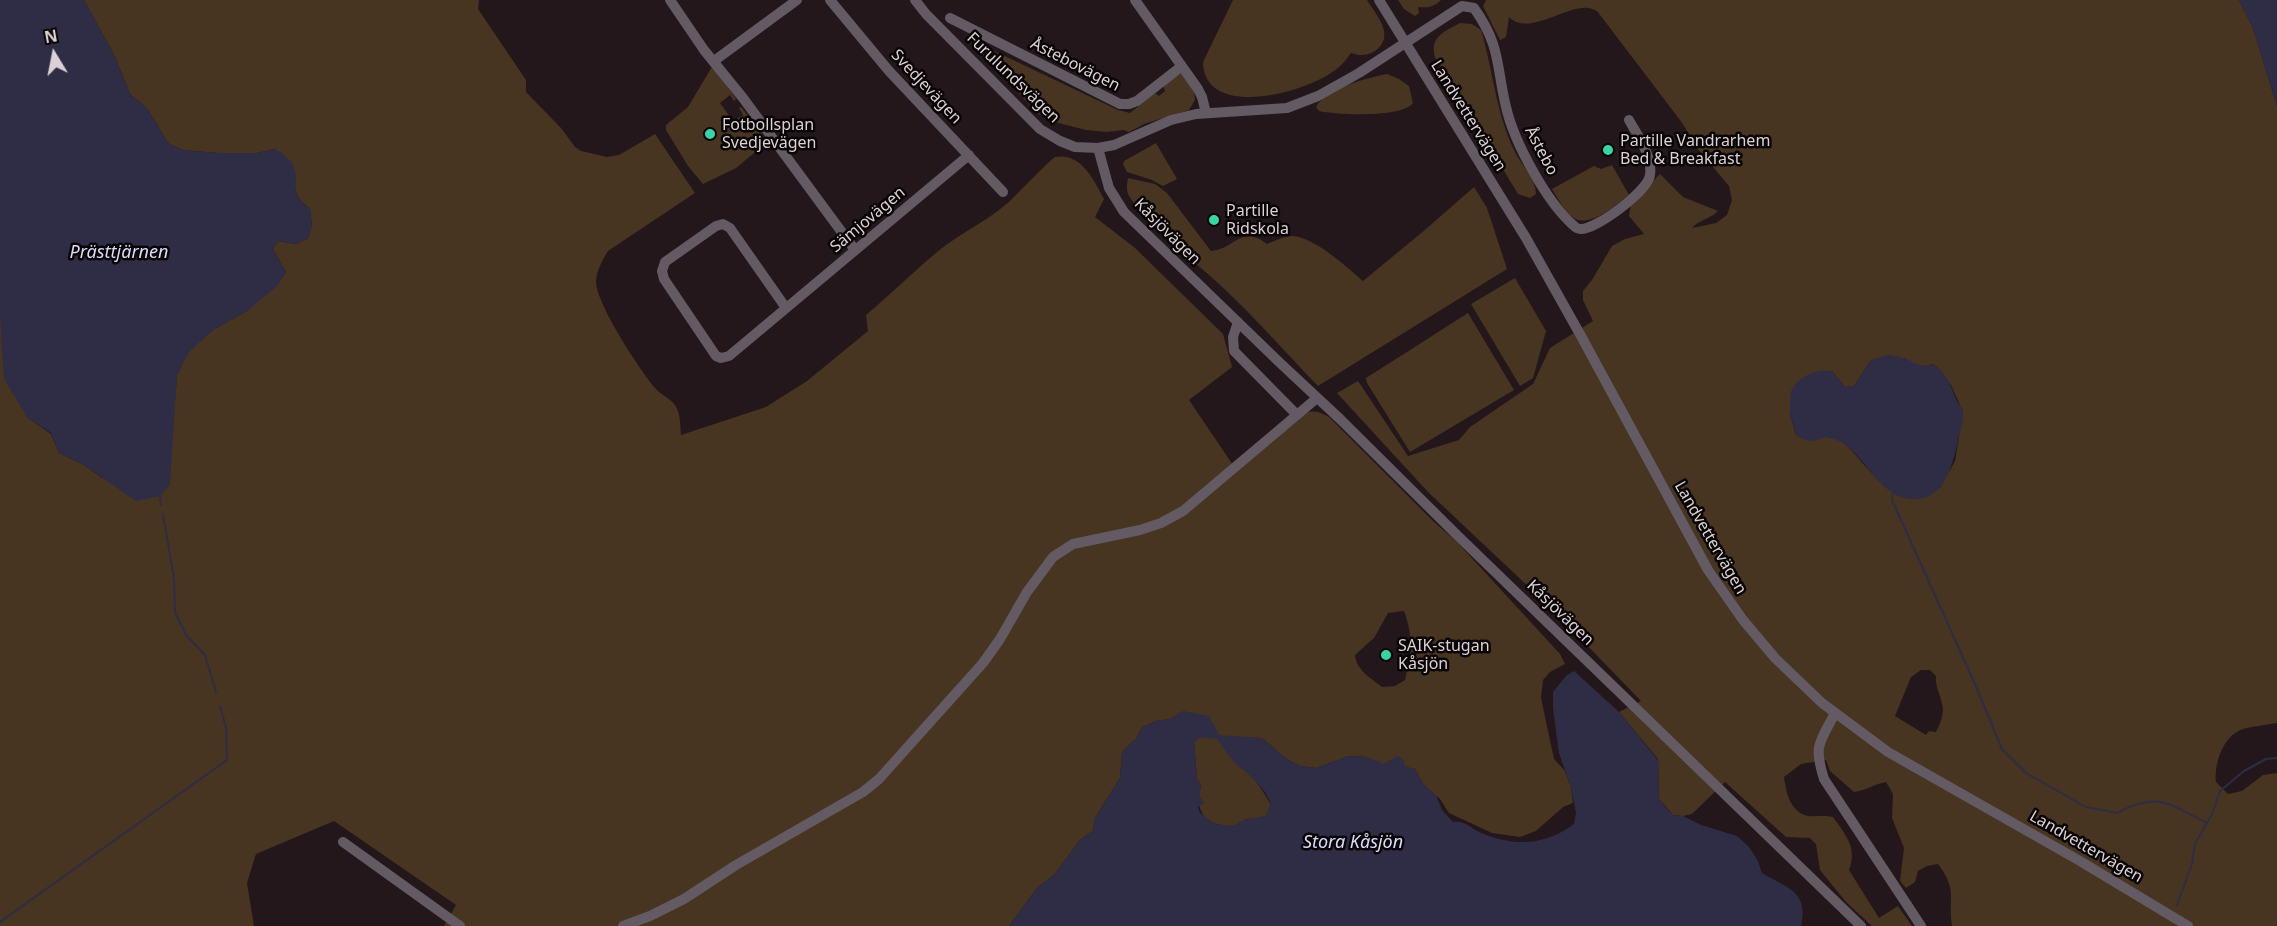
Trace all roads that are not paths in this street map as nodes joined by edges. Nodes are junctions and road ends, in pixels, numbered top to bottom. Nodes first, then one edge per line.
1 (670, 0) edge
2 (797, 0) edge
3 (830, 0) edge
4 (915, 0) edge
5 (1135, 0) edge
6 (1379, 0) edge
7 (950, 18) dead end
8 (1405, 42) junction
9 (714, 61) junction
10 (1182, 66) junction
11 (1206, 113) junction
12 (1629, 120) dead end
13 (1098, 148) junction
14 (969, 155) junction
15 (1003, 192) dead end
16 (855, 250) junction
17 (786, 308) junction
18 (1238, 322) junction
19 (1317, 398) junction
20 (1297, 415) junction
21 (1835, 713) junction
22 (343, 842) dead end
23 (460, 926) edge
24 (623, 926) edge
25 (1861, 926) edge
26 (1921, 926) edge
27 (2188, 926) edge

1 - 9 street
2 - 9 street
3 - 14 street, Svedjevägen
4 - 13 street, Furulundsvägen
5 - 10 street
6 - 8 street, Landvettervägen
7 - 10 street, Åstebovägen
8 - 11 street, Furulundsvägen
8 - 12 street, Åstebo
8 - 21 street, Landvettervägen
9 - 16 street
10 - 11 street
11 - 13 street, Furulundsvägen
13 - 18 street, Kåsjövägen
14 - 15 street, Svedjevägen
14 - 16 street, Sämjovägen
16 - 17 street, Sämjovägen
17 - 17 street, Sämjovägen
18 - 19 street, Kåsjövägen
18 - 20 street
19 - 20 street
19 - 25 street, Kåsjövägen
20 - 24 street
21 - 26 street
21 - 27 street, Landvettervägen
22 - 23 street

